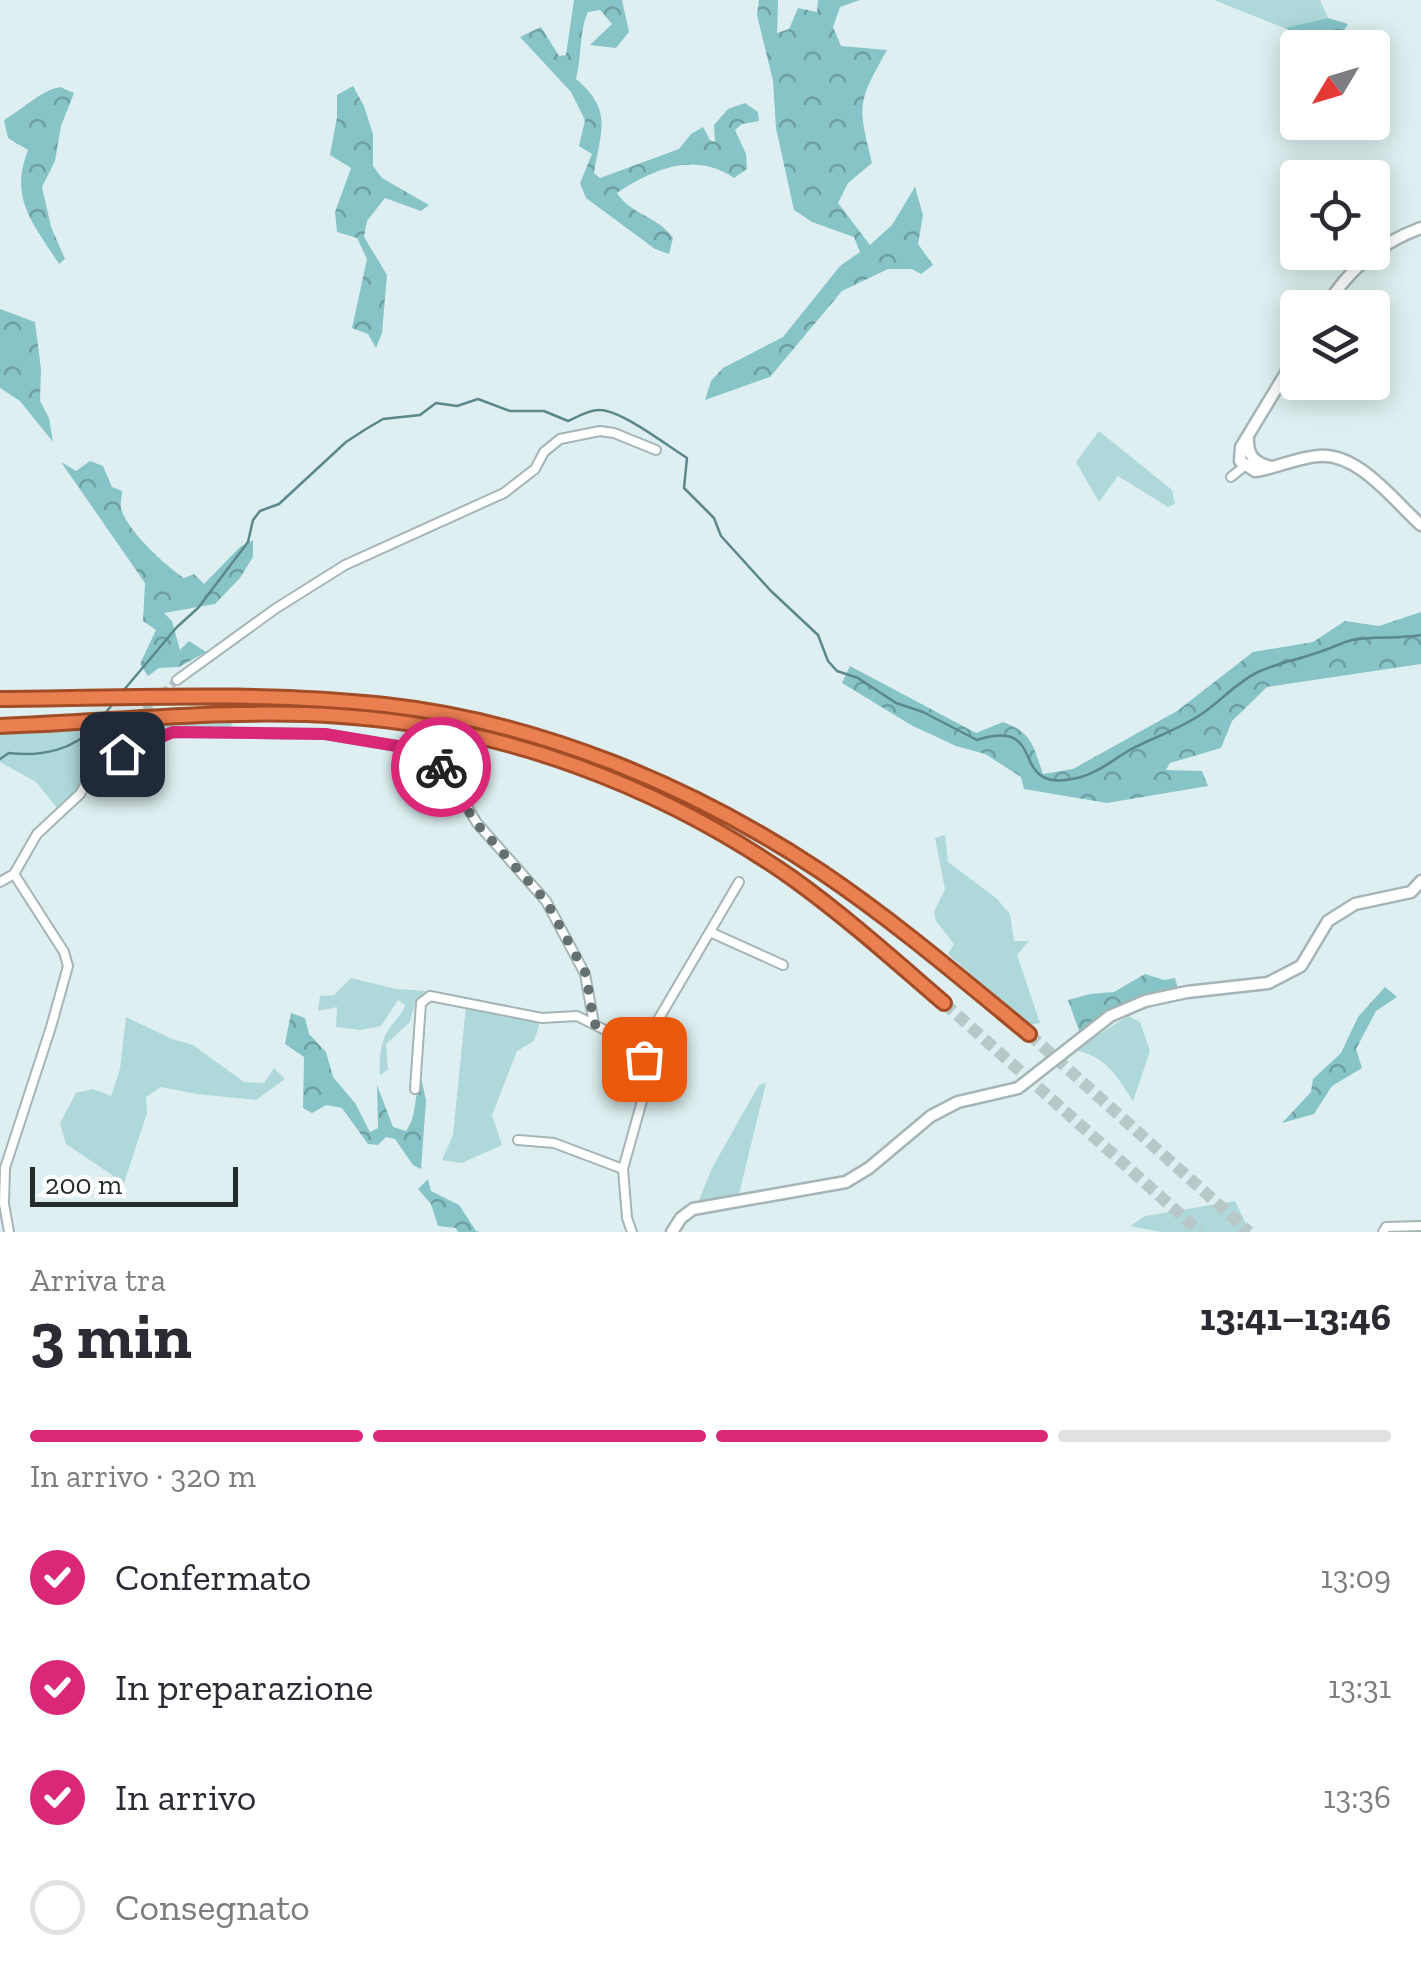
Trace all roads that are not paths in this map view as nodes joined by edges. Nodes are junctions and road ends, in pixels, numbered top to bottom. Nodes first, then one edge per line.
1 (1421, 228) edge
2 (1339, 290) edge
3 (1280, 383) edge
4 (656, 450) dead end
5 (1248, 462) junction
6 (1231, 477) dead end
7 (1421, 526) edge
8 (177, 680) tunnel mouth
9 (0, 700) edge
10 (125, 722) junction
11 (0, 726) edge
12 (106, 748) junction
13 (14, 874) junction
14 (1421, 881) edge
15 (0, 882) edge
16 (739, 882) dead end
17 (710, 932) junction
18 (783, 964) dead end
19 (944, 1003) tunnel mouth
20 (594, 1024) junction
21 (1029, 1034) tunnel mouth
22 (638, 1054) junction
23 (415, 1089) dead end
24 (518, 1140) dead end
25 (624, 1169) junction
26 (1421, 1226) edge
27 (9, 1232) edge
28 (632, 1232) edge
29 (672, 1232) edge
30 (1383, 1232) edge

1 - 2 main road
3 - 5 main road
4 - 8 street
5 - 6 street
5 - 7 main road
9 - 21 highway
10 - 11 highway
10 - 12 street
10 - 19 highway
12 - 13 street
12 - 20 street
13 - 15 street
13 - 27 street
14 - 29 main road
16 - 17 street
17 - 18 street
17 - 22 street
20 - 22 street
20 - 23 street
22 - 25 street
24 - 25 street
25 - 28 street
26 - 30 street

